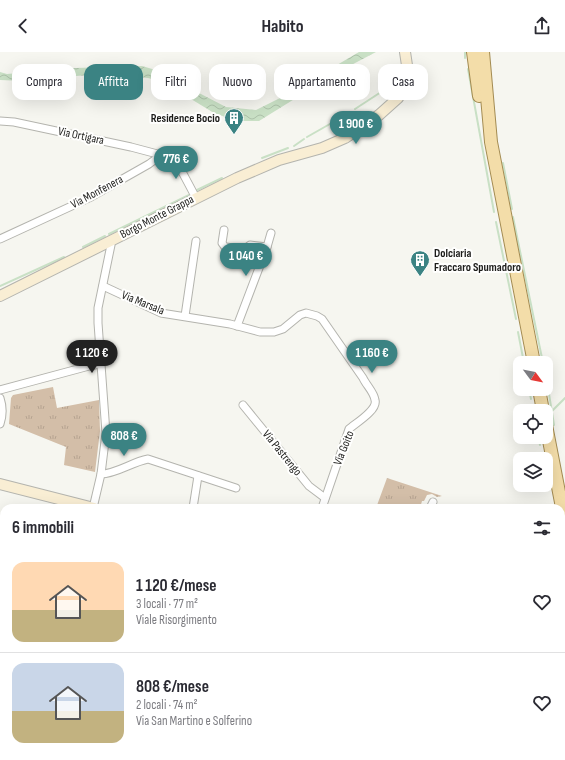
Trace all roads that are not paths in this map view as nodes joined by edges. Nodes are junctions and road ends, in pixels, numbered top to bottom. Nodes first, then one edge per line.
1 (405, 52) edge
2 (473, 52) edge
3 (483, 52) edge
4 (0, 121) edge
5 (491, 142) junction
6 (161, 155) junction
7 (196, 198) junction
8 (224, 230) dead end
9 (270, 233) dead end
10 (0, 239) edge
11 (110, 241) junction
12 (196, 241) dead end
13 (267, 247) junction
14 (103, 286) junction
15 (0, 296) edge
16 (185, 316) junction
17 (237, 326) junction
18 (255, 331) joint
19 (533, 356) edge
20 (100, 364) junction
21 (0, 390) edge
22 (0, 398) edge
23 (243, 405) dead end
24 (1, 420) edge
25 (550, 444) edge
26 (101, 474) junction
27 (198, 476) junction
28 (0, 484) edge
29 (236, 488) dead end
30 (325, 498) junction
31 (78, 504) edge
32 (95, 504) edge
33 (194, 504) edge
34 (323, 504) edge
35 (561, 504) edge

1 - 7 street, Borgo Monte Grappa
2 - 5 main road
3 - 5 main road
4 - 6 street, Via Ortigara
5 - 19 main road
6 - 7 street
6 - 10 street, Via Monfenera
7 - 11 street, Borgo Monte Grappa
8 - 13 street
9 - 13 street
11 - 14 street
11 - 15 street, Borgo Monte Grappa
12 - 16 street
13 - 17 street
14 - 16 street, Via Marsala
14 - 20 street
16 - 17 street, Via Marsala
17 - 18 street, Via Marsala
18 - 30 street, Via Goito
20 - 21 street
20 - 26 street
22 - 24 street
23 - 30 street, Via Pastrengo
25 - 35 main road
26 - 27 street
26 - 32 street
27 - 29 street
27 - 33 street
28 - 31 street
30 - 34 street, Via Goito

